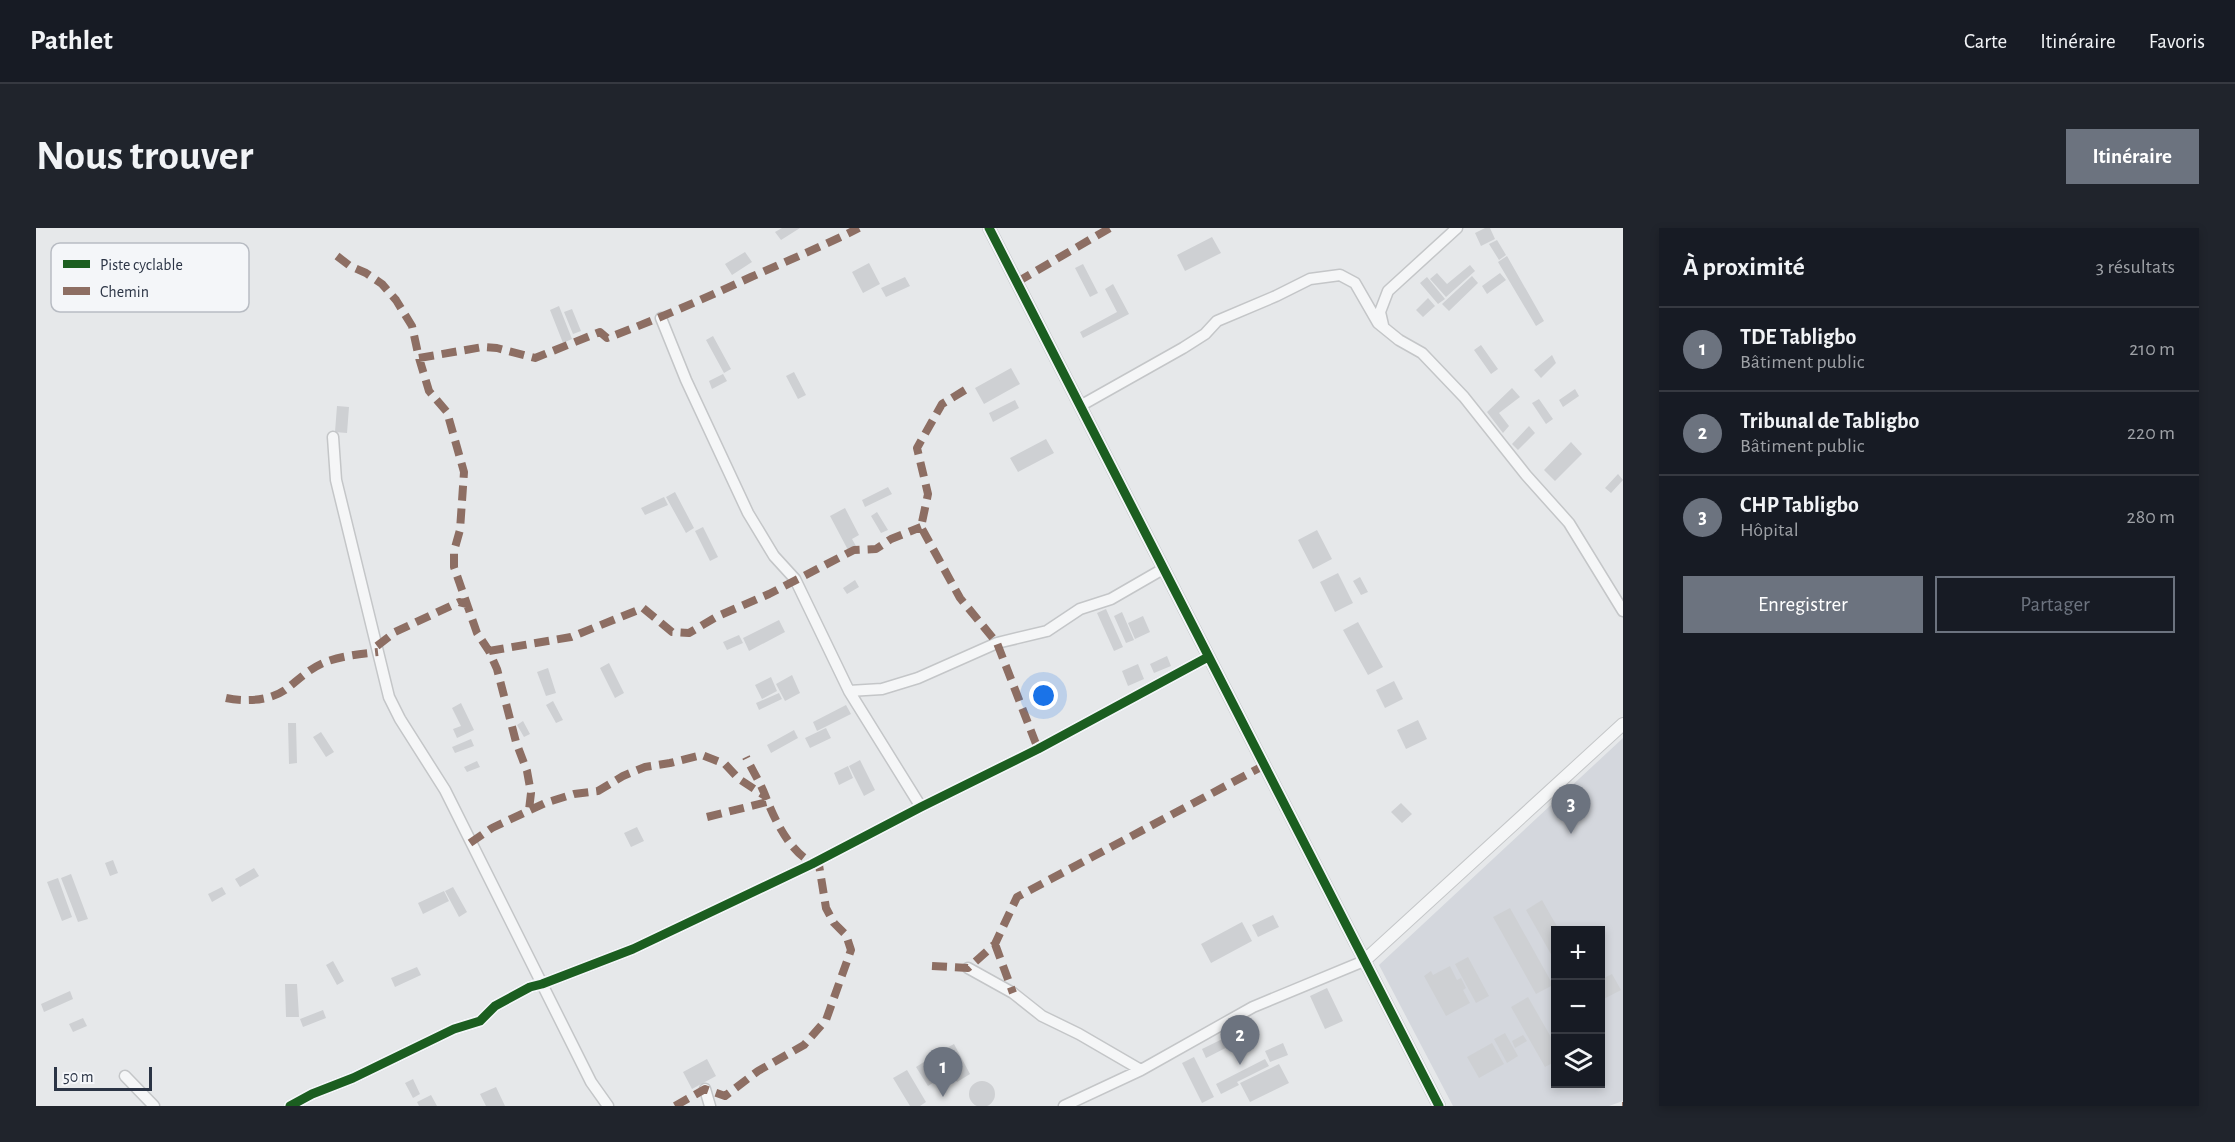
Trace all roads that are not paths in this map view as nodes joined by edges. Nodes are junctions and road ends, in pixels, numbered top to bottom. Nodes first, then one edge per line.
1 (989, 228) edge
2 (1457, 228) edge
3 (661, 318) dead end
4 (1384, 328) junction
5 (1080, 406) junction
6 (333, 437) dead end
7 (1163, 569) junction
8 (1623, 611) edge
9 (1208, 657) junction
10 (849, 691) junction
11 (1623, 724) edge
12 (921, 807) junction
13 (1364, 961) junction
14 (968, 968) dead end
15 (542, 984) junction
16 (1141, 1070) junction
17 (125, 1076) dead end
18 (705, 1089) dead end
19 (153, 1106) edge
20 (290, 1106) edge
21 (608, 1106) edge
22 (710, 1106) edge
23 (1064, 1106) edge
24 (1439, 1106) edge

1 - 5 street
2 - 4 street
3 - 10 street
4 - 5 street
4 - 8 street
5 - 7 street
6 - 15 street
7 - 9 street
7 - 10 street
9 - 12 street
9 - 13 street
10 - 12 street
11 - 13 street
12 - 15 street
13 - 16 street
13 - 24 street
14 - 16 street
15 - 20 street
15 - 21 street
16 - 23 street
17 - 19 street
18 - 22 street

